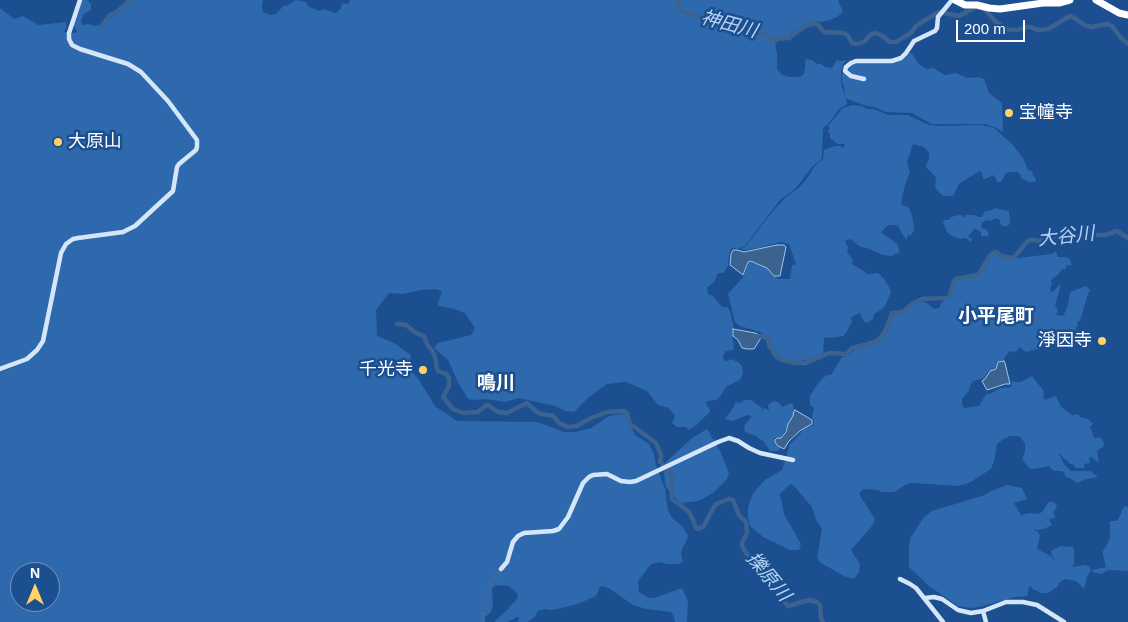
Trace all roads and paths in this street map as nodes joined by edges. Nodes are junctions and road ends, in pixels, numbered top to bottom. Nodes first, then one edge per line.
1 (80, 0) edge
2 (954, 0) edge
3 (1070, 0) edge
4 (1096, 0) edge
5 (1128, 15) edge
6 (864, 79) dead end
7 (0, 369) edge
8 (793, 460) dead end
9 (501, 569) tunnel mouth
10 (900, 579) dead end
11 (925, 598) junction
12 (983, 611) junction
13 (943, 622) edge
14 (986, 622) edge
15 (1064, 622) edge

1 - 7 street
2 - 3 highway
2 - 6 street
4 - 5 highway
8 - 9 street
10 - 11 street
11 - 12 street
11 - 13 street
12 - 14 street
12 - 15 street

